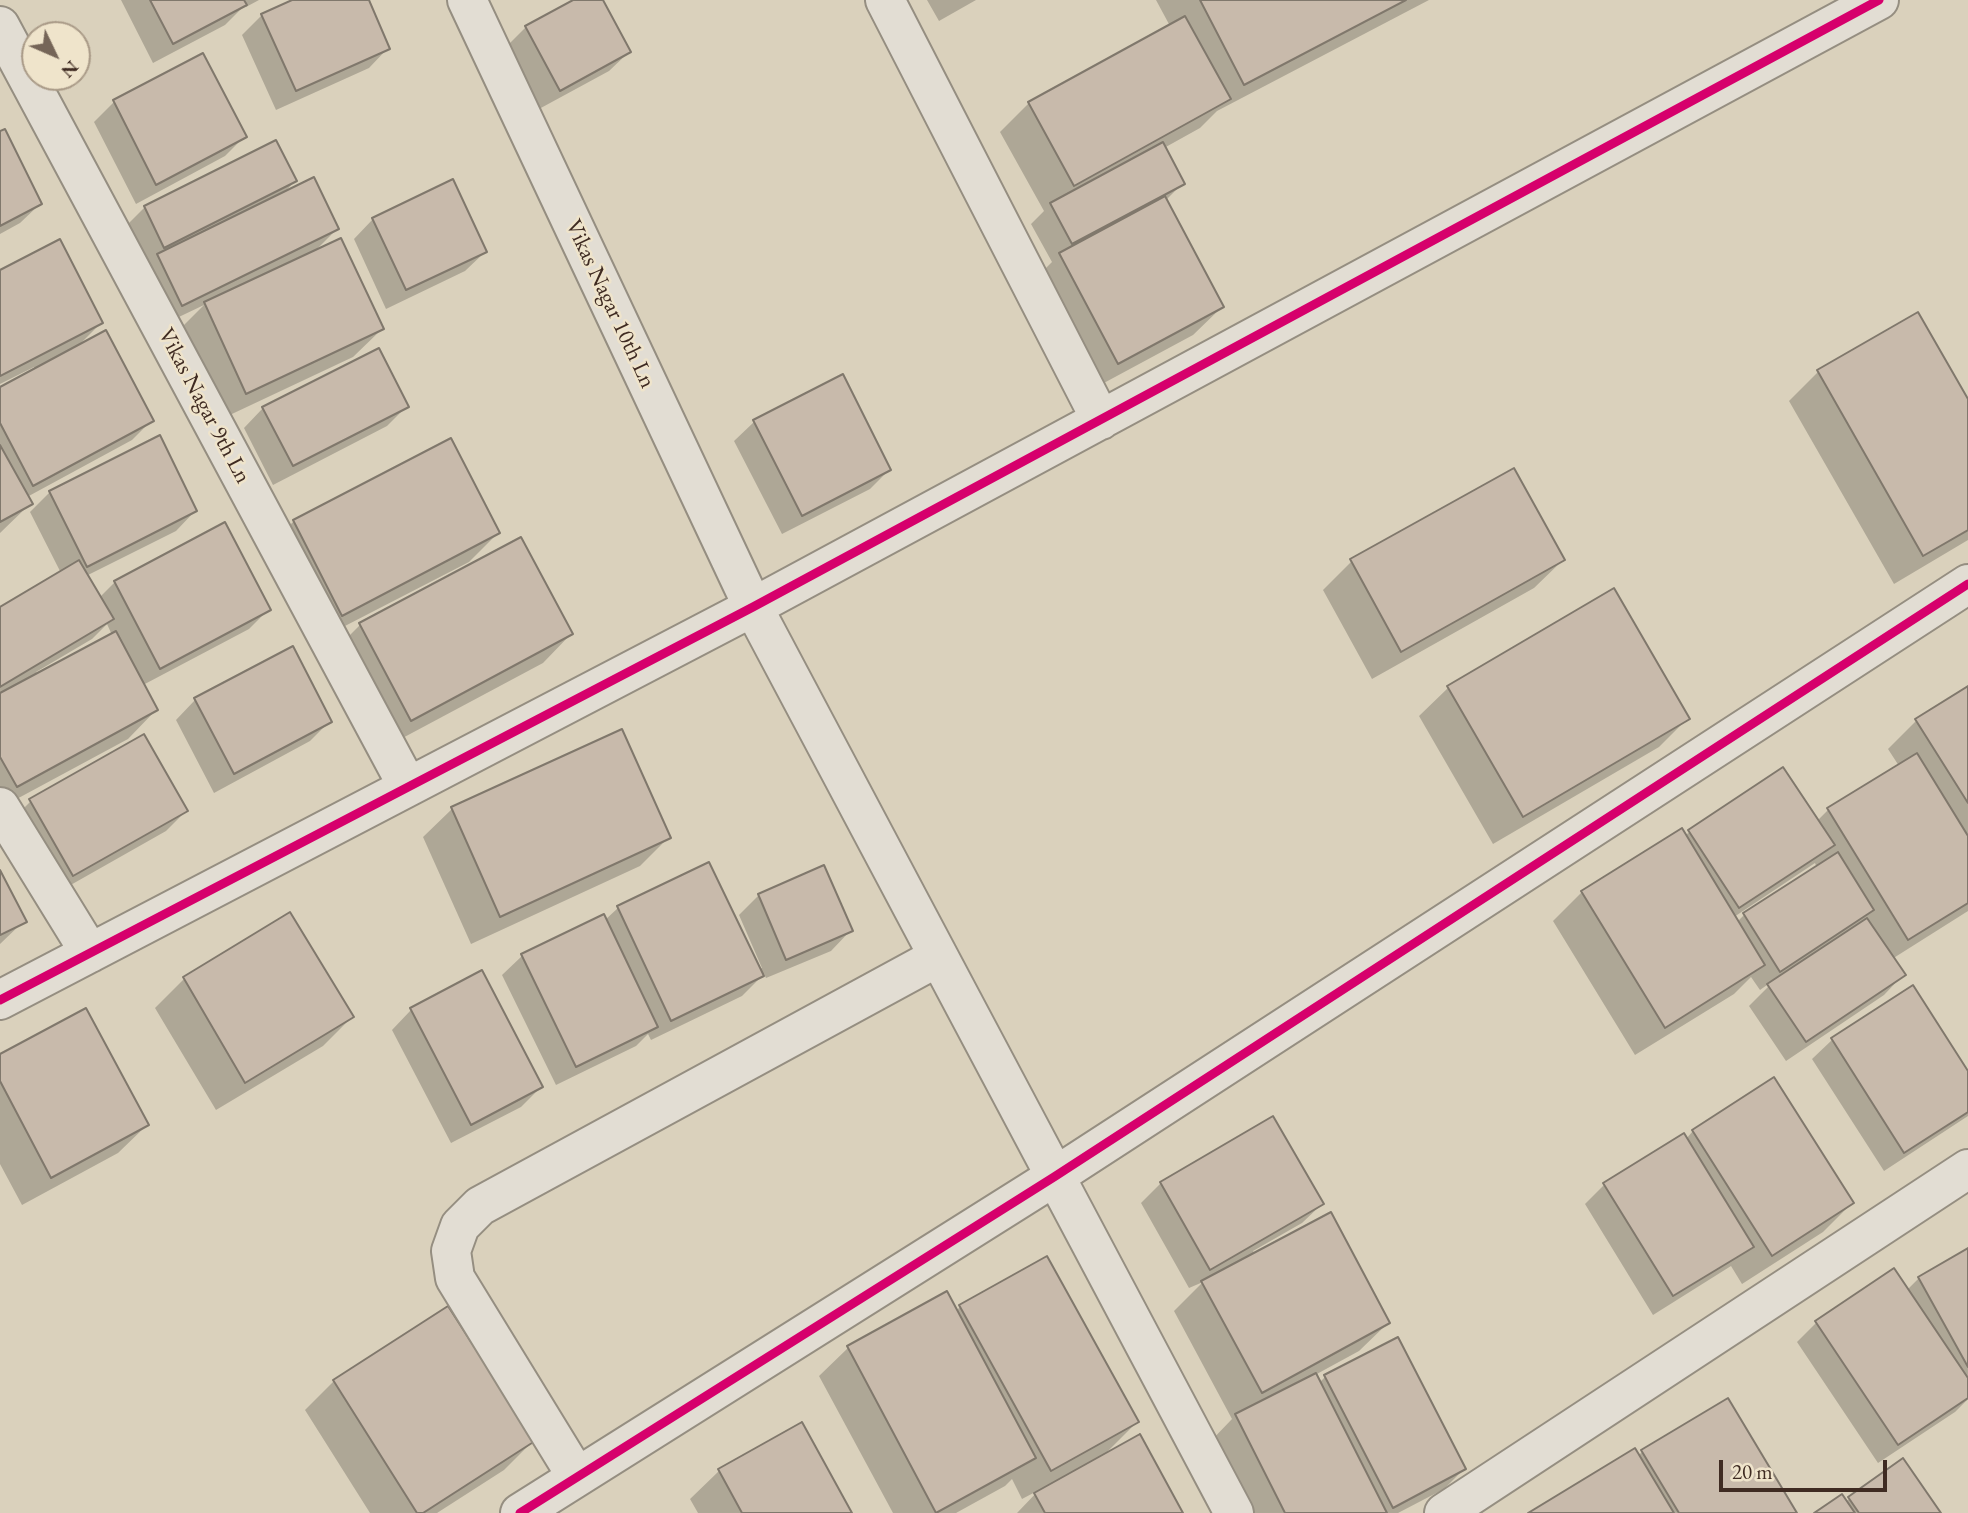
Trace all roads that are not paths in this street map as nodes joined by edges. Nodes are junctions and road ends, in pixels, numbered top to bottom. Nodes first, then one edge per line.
1 (467, 0) edge
2 (885, 0) edge
3 (1879, 0) edge
4 (0, 26) edge
5 (1101, 419) junction
6 (1968, 584) edge
7 (752, 607) junction
8 (408, 787) junction
9 (0, 807) edge
10 (90, 953) junction
11 (938, 957) junction
12 (0, 1000) edge
13 (1968, 1170) edge
14 (1054, 1177) junction
15 (577, 1477) junction
16 (520, 1513) edge
17 (1234, 1513) edge
18 (1444, 1513) edge

1 - 7 street, Vikas Nagar 10th Ln
2 - 5 street
3 - 5 street
4 - 8 street, Vikas Nagar 9th Ln
5 - 7 street
6 - 14 street
7 - 8 street
7 - 11 street, Vikas Nagar 10th Ln
8 - 10 street
9 - 10 street
10 - 12 street
11 - 14 street, Vikas Nagar 10th Ln
11 - 15 street
13 - 18 street
14 - 15 street
14 - 17 street, Vikas Nagar 10th Ln
15 - 16 street

